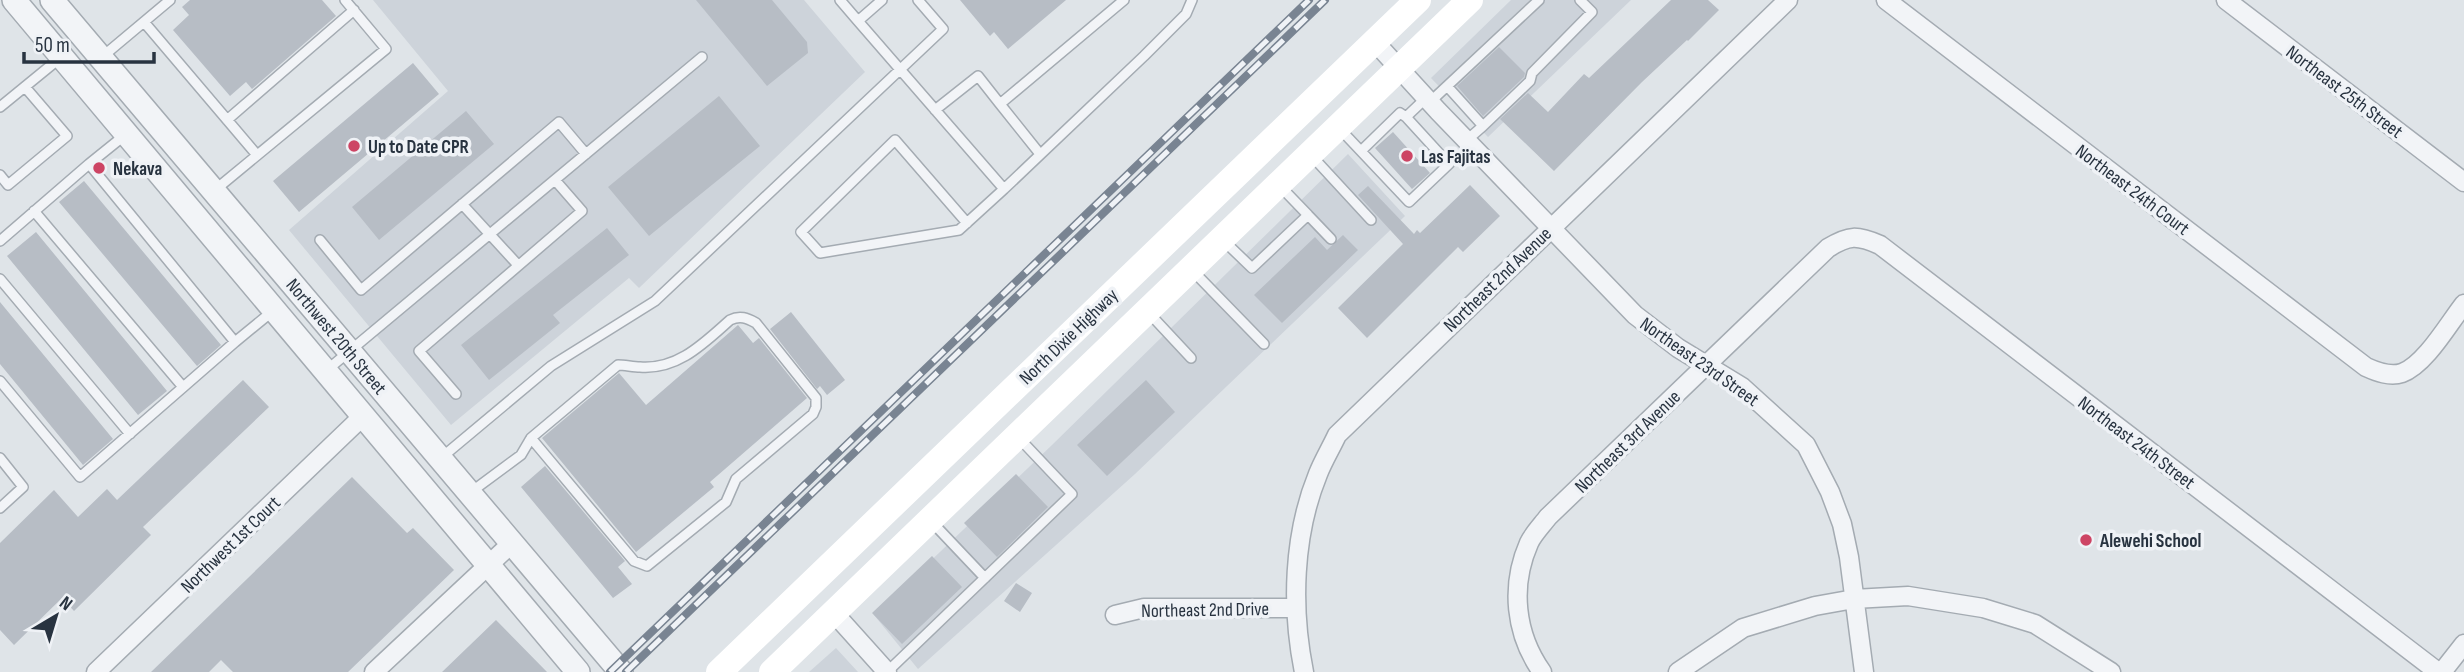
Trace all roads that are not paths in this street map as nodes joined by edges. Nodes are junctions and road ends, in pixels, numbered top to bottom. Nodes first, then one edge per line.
1 (14, 0) edge
2 (52, 0) edge
3 (170, 0) edge
4 (345, 0) edge
5 (841, 0) edge
6 (882, 0) edge
7 (918, 0) edge
8 (1124, 0) edge
9 (1192, 0) edge
10 (1418, 0) edge
11 (1470, 0) edge
12 (1539, 0) edge
13 (1580, 0) edge
14 (1788, 0) edge
15 (1886, 0) edge
16 (2226, 0) edge
17 (354, 10) junction
18 (858, 21) junction
19 (144, 22) junction
20 (1375, 41) junction
21 (61, 57) junction
22 (101, 57) junction
23 (702, 57) dead end
24 (1399, 68) junction
25 (900, 69) junction
26 (1447, 86) junction
27 (25, 87) junction
28 (1428, 100) junction
29 (1000, 104) junction
30 (0, 107) edge
31 (935, 110) junction
32 (149, 114) junction
33 (1406, 117) junction
34 (227, 120) junction
35 (1483, 125) junction
36 (1338, 127) junction
37 (126, 134) junction
38 (1467, 140) junction
39 (1361, 151) junction
40 (586, 154) junction
41 (1040, 154) junction
42 (1310, 154) junction
43 (257, 155) junction
44 (89, 164) junction
45 (0, 175) edge
46 (555, 180) junction
47 (2464, 182) edge
48 (1278, 185) junction
49 (1004, 189) junction
50 (214, 191) junction
51 (463, 204) junction
52 (34, 211) junction
53 (1308, 215) junction
54 (1371, 220) dead end
55 (967, 223) junction
56 (1551, 228) junction
57 (490, 233) junction
58 (1222, 239) junction
59 (1331, 239) dead end
60 (320, 240) dead end
61 (0, 241) edge
62 (1828, 248) joint
63 (519, 265) junction
64 (1191, 269) junction
65 (0, 279) edge
66 (2464, 304) edge
67 (274, 310) junction
68 (1147, 311) junction
69 (235, 342) junction
70 (1264, 344) dead end
71 (350, 351) junction
72 (1191, 358) dead end
73 (1041, 363) junction
74 (1706, 365) junction
75 (325, 371) junction
76 (0, 381) edge
77 (183, 387) junction
78 (1065, 390) junction
79 (456, 394) dead end
80 (363, 416) junction
81 (130, 434) junction
82 (1017, 436) junction
83 (531, 438) junction
84 (385, 443) junction
85 (0, 458) edge
86 (440, 459) junction
87 (470, 493) junction
88 (0, 509) edge
89 (930, 520) junction
90 (512, 543) junction
91 (488, 566) junction
92 (985, 578) junction
93 (1854, 599) junction
94 (1296, 608) junction
95 (834, 613) junction
96 (1115, 615) dead end
97 (2464, 644) edge
98 (96, 672) edge
99 (374, 672) edge
100 (578, 672) edge
101 (621, 672) edge
102 (719, 672) edge
103 (772, 672) edge
104 (887, 672) edge
105 (1304, 672) edge
106 (1542, 672) edge
107 (1678, 672) edge
108 (1864, 672) edge
109 (2111, 672) edge
110 (2440, 672) edge

1 - 21 street, Northwest 20th Street
2 - 22 street, Northwest 20th Street
3 - 19 lane
4 - 17 lane
5 - 18 lane
6 - 18 lane
7 - 25 lane
8 - 29 lane
9 - 41 lane
10 - 20 main road, North Dixie Highway
11 - 24 main road, North Dixie Highway
12 - 26 lane
13 - 35 lane
14 - 56 street, Northeast 2nd Avenue
15 - 66 street, Northeast 24th Court
16 - 47 street, Northeast 25th Street
17 - 34 lane
17 - 43 lane
18 - 25 lane
19 - 22 lane
19 - 34 lane
20 - 24 street, Northeast 23rd Street
20 - 73 main road, North Dixie Highway
21 - 27 lane
21 - 37 street, Northwest 20th Street
22 - 32 street, Northwest 20th Street
23 - 40 lane
24 - 28 street, Northeast 23rd Street
24 - 36 main road, North Dixie Highway
25 - 31 lane
25 - 86 lane
26 - 28 lane
26 - 35 lane
27 - 30 lane
27 - 45 lane
28 - 33 lane
28 - 38 street, Northeast 23rd Street
29 - 31 lane
29 - 41 lane
31 - 49 lane
32 - 37 street
32 - 50 street, Northwest 20th Street
33 - 39 lane
33 - 39 lane
34 - 43 lane
35 - 38 lane
36 - 39 lane
36 - 42 main road, North Dixie Highway
37 - 44 lane
37 - 67 street, Northwest 20th Street
38 - 56 street, Northeast 23rd Street
40 - 46 lane
40 - 51 lane
41 - 49 lane
42 - 48 main road, North Dixie Highway
42 - 54 lane
43 - 50 lane
44 - 52 lane
44 - 69 lane
46 - 57 lane
46 - 63 lane
48 - 53 lane
48 - 58 main road, North Dixie Highway
49 - 55 lane
50 - 71 street, Northwest 20th Street
51 - 57 lane
51 - 60 lane
52 - 61 lane
52 - 77 lane
53 - 58 lane
53 - 59 lane
55 - 55 lane
56 - 74 street, Northeast 23rd Street
56 - 94 street, Northeast 2nd Avenue
57 - 63 lane
57 - 71 lane
58 - 64 main road, North Dixie Highway
62 - 74 street, Northeast 3rd Avenue
62 - 110 street, Northeast 24th Street
63 - 79 lane
64 - 68 main road, North Dixie Highway
64 - 70 lane
65 - 81 lane
67 - 69 lane
67 - 75 street, Northwest 20th Street
68 - 72 lane
68 - 78 main road, North Dixie Highway
69 - 77 lane
71 - 75 lane
71 - 86 street, Northwest 20th Street
73 - 78 main road
73 - 102 main road, North Dixie Highway
74 - 93 street, Northeast 23rd Street
74 - 106 street, Northeast 3rd Avenue
75 - 80 street, Northwest 20th Street
76 - 81 lane
77 - 81 lane
78 - 82 main road, North Dixie Highway
80 - 84 street, Northwest 20th Street
80 - 98 street, Northwest 1st Court
82 - 89 main road, North Dixie Highway
82 - 92 lane
83 - 83 lane
83 - 87 lane
84 - 86 street
84 - 91 street, Northwest 20th Street
85 - 88 lane
86 - 87 street, Northwest 20th Street
87 - 90 street, Northwest 20th Street
89 - 92 lane
89 - 95 main road, North Dixie Highway
90 - 91 street
90 - 101 street, Northwest 20th Street
91 - 99 street
91 - 100 street, Northwest 20th Street
92 - 104 lane
93 - 107 street
93 - 108 street, Northeast 23rd Street
93 - 109 street
94 - 96 street, Northeast 2nd Drive
94 - 105 street, Northeast 2nd Avenue
95 - 103 main road, North Dixie Highway
95 - 104 street
97 - 110 street

